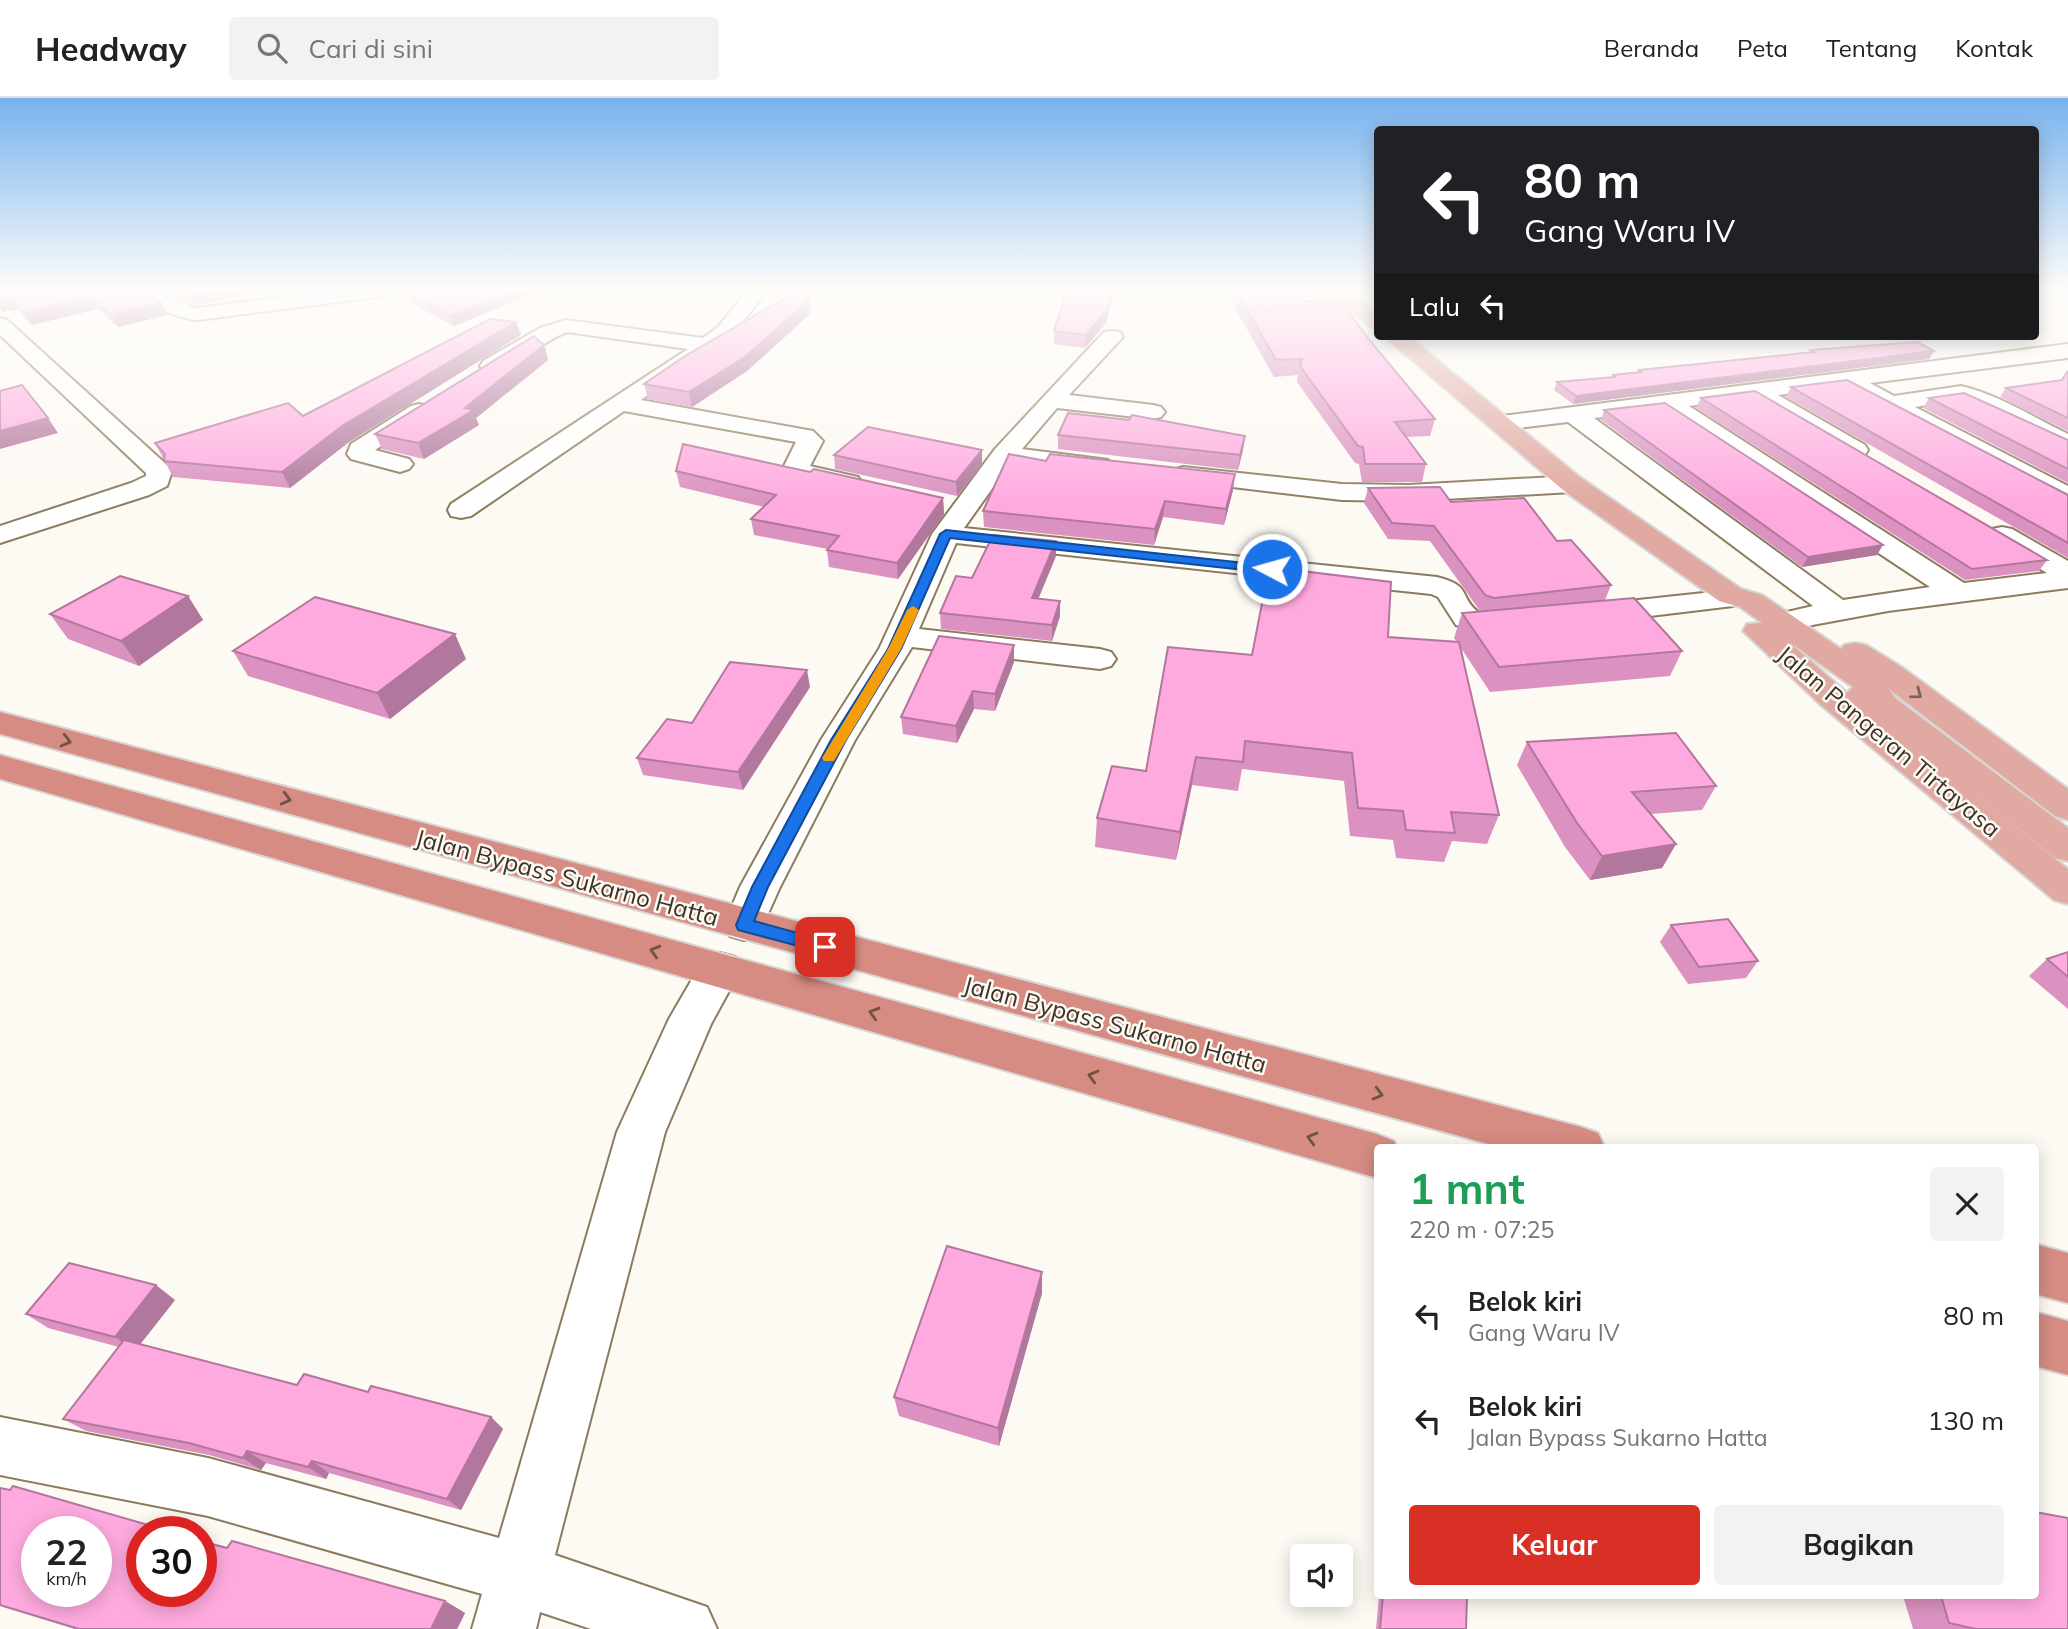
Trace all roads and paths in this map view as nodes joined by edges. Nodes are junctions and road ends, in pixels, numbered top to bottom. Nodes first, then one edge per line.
1 (42, 362) edge
2 (498, 362) edge
3 (683, 362) edge
4 (1087, 362) edge
5 (1428, 362) edge
6 (1980, 362) edge
7 (2004, 362) edge
8 (2035, 377) dead end
9 (1847, 380) junction
10 (468, 381) edge
11 (2010, 387) edge
12 (1755, 391) junction
13 (1961, 393) junction
14 (1051, 400) junction
15 (434, 402) edge
16 (1666, 402) junction
17 (1892, 403) junction
18 (622, 404) junction
19 (1153, 412) dead end
20 (1573, 414) junction
21 (1502, 423) junction
22 (2068, 444) edge
23 (1004, 454) junction
24 (1876, 461) edge
25 (400, 464) dead end
26 (1129, 469) edge
27 (1157, 472) edge
28 (1572, 484) junction
29 (869, 487) edge
30 (2068, 497) edge
31 (461, 510) dead end
32 (1984, 524) edge
33 (946, 534) junction
34 (0, 535) edge
35 (2068, 573) edge
36 (2068, 579) edge
37 (1958, 592) junction
38 (1722, 593) junction
39 (1837, 610) junction
40 (1789, 620) junction
41 (901, 636) junction
42 (1100, 659) dead end
43 (1884, 705) junction
44 (8, 733) edge
45 (0, 767) edge
46 (2068, 807) edge
47 (2068, 848) edge
48 (2068, 890) edge
49 (744, 925) junction
50 (720, 969) junction
51 (1566, 1144) edge
52 (1374, 1155) edge
53 (2039, 1270) edge
54 (2068, 1278) edge
55 (2039, 1340) edge
56 (2068, 1348) edge
57 (0, 1446) edge
58 (511, 1602) edge
59 (685, 1629) edge

1 - 34 street
2 - 10 street
3 - 18 street
4 - 14 street
5 - 21 main road, Jalan Pangeran Tirtayasa
6 - 9 street
7 - 8 street
9 - 12 street
9 - 17 street
11 - 13 street
12 - 16 street
12 - 24 street
13 - 17 street
13 - 22 street
14 - 19 street
14 - 23 street
15 - 25 street
16 - 20 street
16 - 37 street
17 - 30 street
18 - 29 street
18 - 31 street
20 - 21 street
20 - 39 street
21 - 28 main road, Jalan Pangeran Tirtayasa
23 - 26 street
23 - 33 street
27 - 28 street
28 - 38 main road, Jalan Pangeran Tirtayasa
32 - 35 street
33 - 38 street
33 - 41 street
36 - 37 street
37 - 39 street
38 - 40 main road, Jalan Pangeran Tirtayasa
38 - 43 main road, Jalan Pangeran Tirtayasa
38 - 48 main road, Jalan Pangeran Tirtayasa
39 - 40 street
40 - 43 main road, Jalan Pangeran Tirtayasa
40 -> 46 main road, Jalan Pangeran Tirtayasa
41 - 42 street
41 - 49 street
43 - 47 main road, Jalan Pangeran Tirtayasa
44 -> 49 highway, Jalan Bypass Sukarno Hatta
50 -> 45 highway, Jalan Bypass Sukarno Hatta
49 -> 51 highway, Jalan Bypass Sukarno Hatta
52 -> 50 highway, Jalan Bypass Sukarno Hatta
50 - 58 street
53 - 54 highway
55 - 56 highway
57 - 58 street
58 - 59 street

